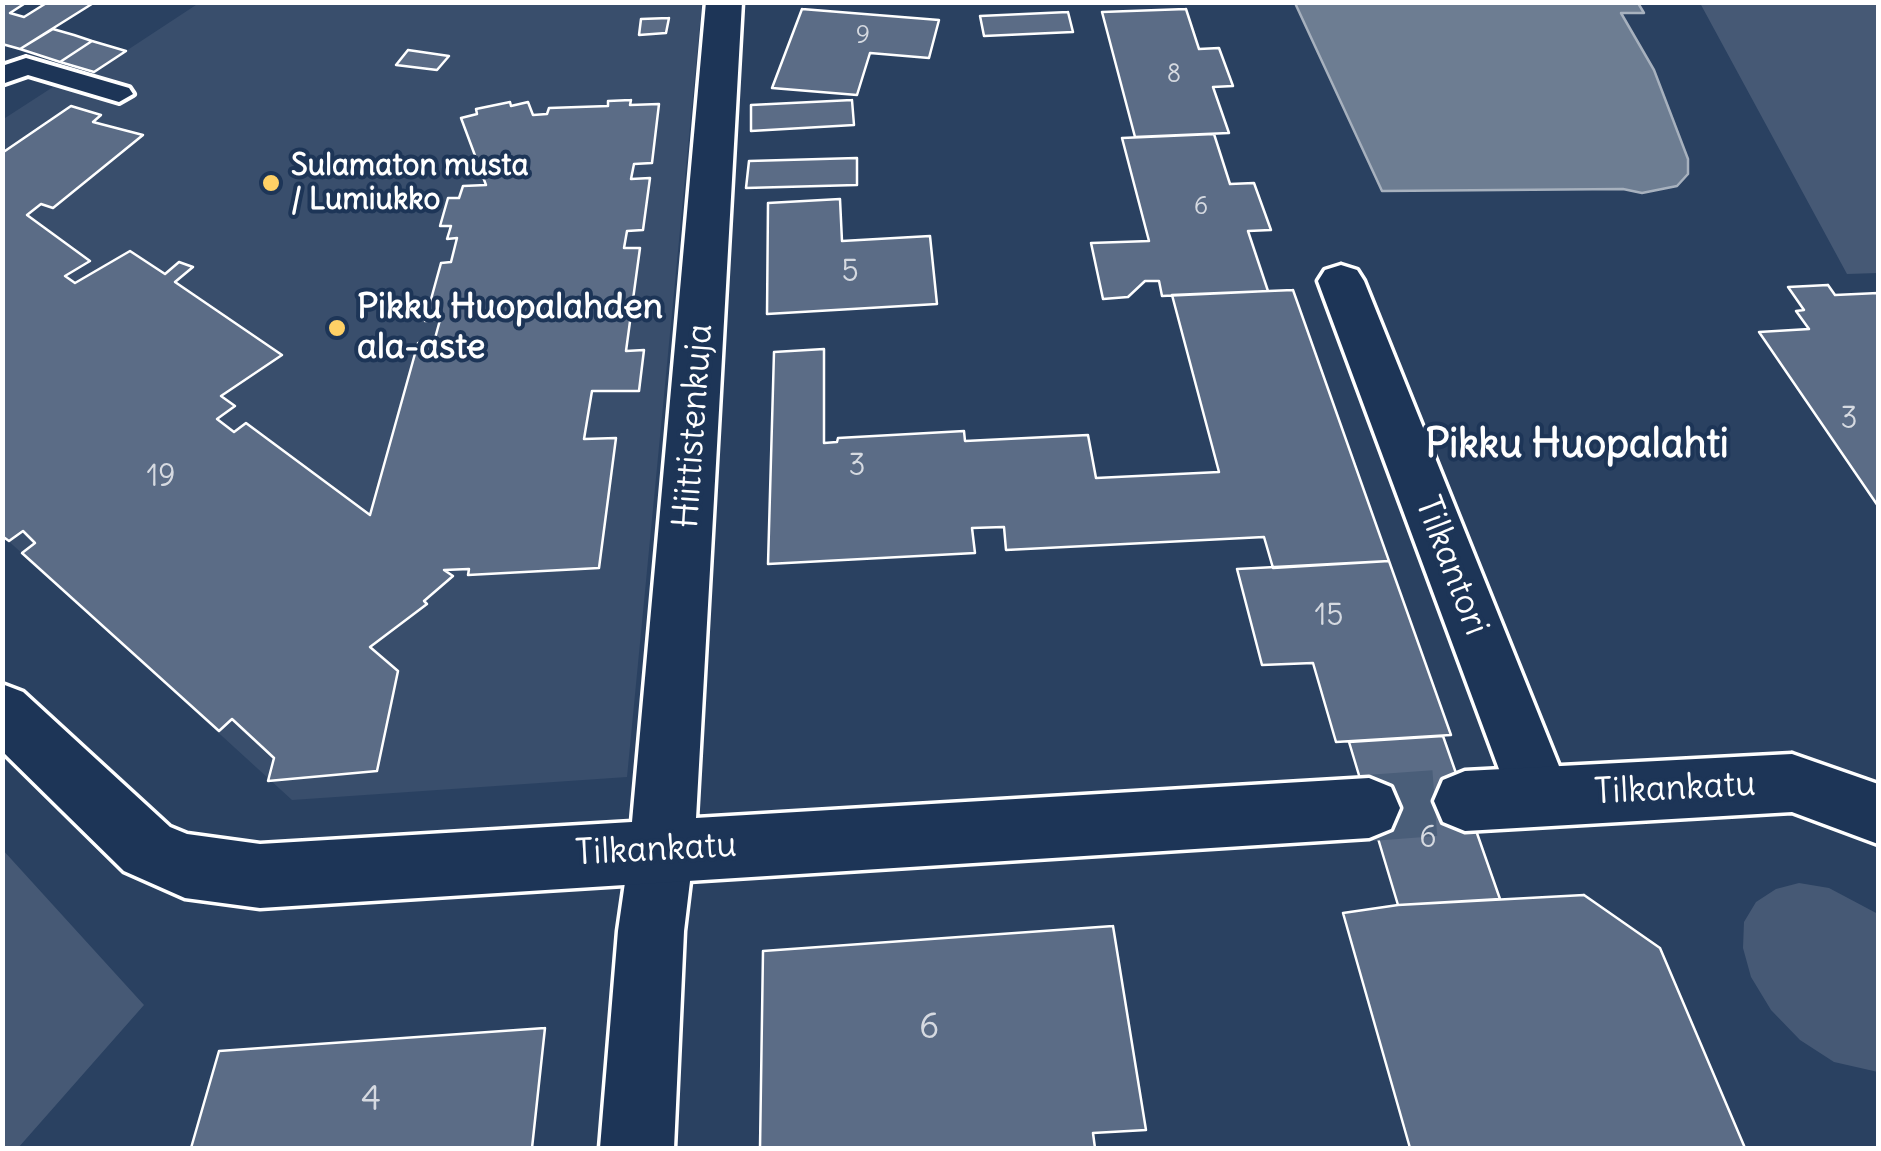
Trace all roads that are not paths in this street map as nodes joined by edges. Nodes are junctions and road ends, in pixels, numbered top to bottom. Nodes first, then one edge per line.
1 (724, 2) edge
2 (2, 76) edge
3 (120, 94) dead end
4 (1341, 281) dead end
5 (2, 711) edge
6 (1540, 796) junction
7 (1465, 802) tunnel mouth
8 (1369, 808) tunnel mouth
9 (1878, 814) edge
10 (662, 848) junction
11 (637, 1148) edge

1 - 10 street, Hiittistenkuja
2 - 3 lane
4 - 6 street, Tilkantori
5 - 10 street, Tilkankatu
6 - 7 street, Tilkankatu
6 - 9 street, Tilkankatu
8 - 10 street, Tilkankatu
10 - 11 street, Hiittistenkuja

